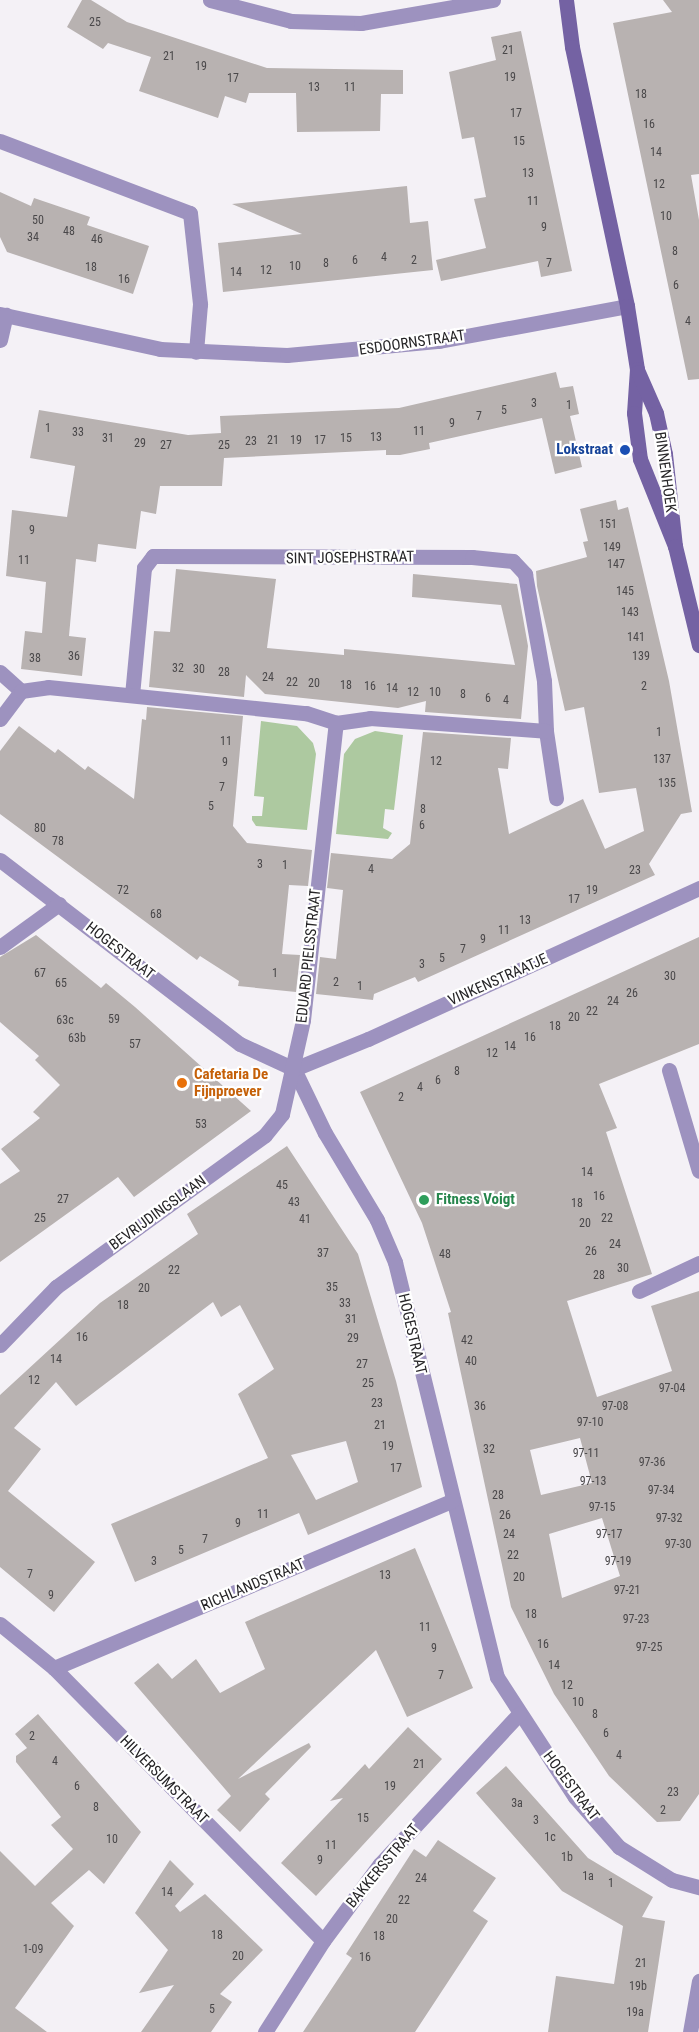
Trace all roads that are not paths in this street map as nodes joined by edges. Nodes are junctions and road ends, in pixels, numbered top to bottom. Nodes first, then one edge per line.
1 (210, 0) edge
2 (493, 0) edge
3 (566, 0) edge
4 (0, 141) edge
5 (627, 306) junction
6 (3, 315) edge
7 (0, 339) edge
8 (196, 352) junction
9 (637, 369) junction
10 (675, 546) junction
11 (699, 645) edge
12 (0, 672) edge
13 (21, 692) junction
14 (132, 696) junction
15 (0, 719) edge
16 (336, 723) junction
17 (546, 731) junction
18 (556, 798) dead end
19 (0, 860) edge
20 (699, 888) edge
21 (59, 903) junction
22 (0, 947) edge
23 (294, 1069) junction
24 (669, 1070) dead end
25 (699, 1171) edge
26 (699, 1263) edge
27 (639, 1291) dead end
28 (0, 1345) edge
29 (452, 1501) junction
30 (0, 1624) edge
31 (54, 1668) junction
32 (519, 1714) junction
33 (699, 1887) edge
34 (323, 1941) junction
35 (699, 1981) edge
36 (265, 2032) edge
37 (690, 2032) edge

1 - 2 street
3 - 5 main road
4 - 8 street
5 - 8 street, ESDOORNSTRAAT
5 - 9 main road
6 - 7 street
6 - 8 street, ESDOORNSTRAAT
9 - 10 main road, BINNENHOEK
9 - 10 main road, BINNENHOEK
10 - 11 main road, BINNENHOEK
12 - 13 street
13 - 14 street
13 - 15 street
14 - 16 street
14 - 17 street, SINT JOSEPHSTRAAT
16 - 17 street
16 - 23 street, EDUARD PIELSSTRAAT
17 - 18 street, SINT JOSEPHSTRAAT
19 - 21 street, HOGESTRAAT
20 - 23 street, VINKENSTRAATJE
21 - 22 street
21 - 23 street, HOGESTRAAT
23 - 28 street, BEVRIJDINGSLAAN
23 - 29 street, HOGESTRAAT
24 - 25 street
26 - 27 street
29 - 31 street, RICHLANDSTRAAT
29 - 32 street, HOGESTRAAT
30 - 31 street, HILVERSUMSTRAAT
31 - 34 street, HILVERSUMSTRAAT
32 - 33 street, HOGESTRAAT
32 - 34 street, BAKKERSSTRAAT
34 - 36 street, BAKKERSSTRAAT
35 - 37 street

